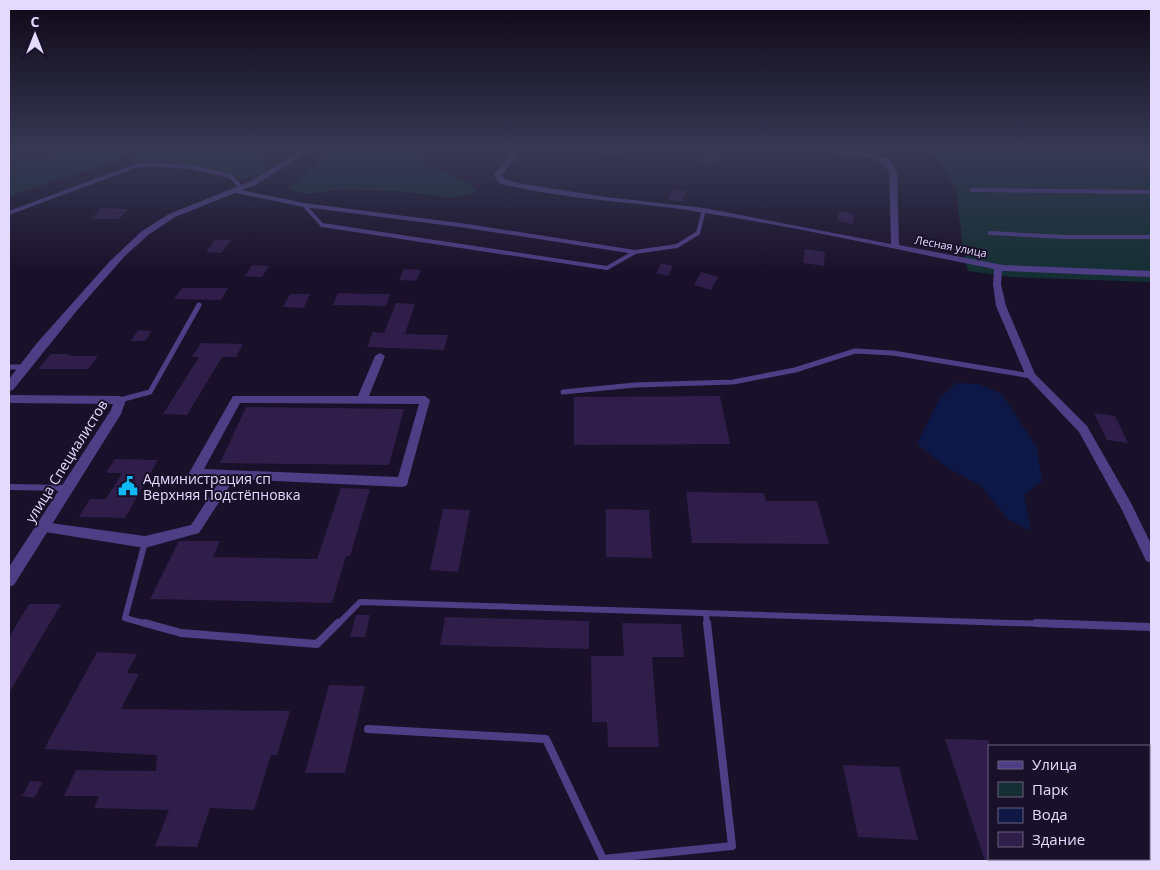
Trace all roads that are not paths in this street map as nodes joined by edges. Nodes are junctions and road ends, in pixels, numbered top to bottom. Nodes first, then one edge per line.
1 (66, 192) edge
2 (234, 192) edge
3 (246, 192) edge
4 (559, 192) edge
5 (894, 192) edge
6 (1115, 192) edge
7 (1151, 192) edge
8 (304, 205) junction
9 (704, 210) junction
10 (9, 213) edge
11 (990, 232) dead end
12 (1151, 237) edge
13 (896, 247) junction
14 (635, 252) junction
15 (1003, 268) junction
16 (1151, 274) edge
17 (200, 304) dead end
18 (380, 356) dead end
19 (9, 367) edge
20 (24, 367) junction
21 (1031, 376) junction
22 (9, 387) edge
23 (563, 392) dead end
24 (9, 398) edge
25 (120, 400) junction
26 (362, 400) junction
27 (230, 475) junction
28 (9, 487) edge
29 (68, 488) junction
30 (43, 527) junction
31 (145, 542) junction
32 (1151, 557) edge
33 (9, 580) edge
34 (706, 613) junction
35 (1151, 627) edge
36 (368, 729) dead end

1 - 10 lane
2 - 20 street
3 - 8 lane
4 - 9 street, Лесная улица
5 - 13 street, Лесная улица
6 - 7 lane
8 - 14 lane
8 - 14 lane
9 - 13 street, Лесная улица
9 - 14 lane
11 - 12 lane
13 - 15 street, Лесная улица
15 - 16 street, Лесная улица
15 - 21 street
17 - 25 lane
18 - 26 street
19 - 20 lane
20 - 22 street
21 - 23 lane
21 - 32 street
24 - 25 street, улица Специалистов
25 - 29 street, улица Специалистов
26 - 27 street
26 - 27 street
27 - 31 street
28 - 29 lane
29 - 30 street, улица Специалистов
30 - 31 street
30 - 33 street, улица Специалистов
31 - 34 lane
34 - 35 lane
34 - 36 lane

